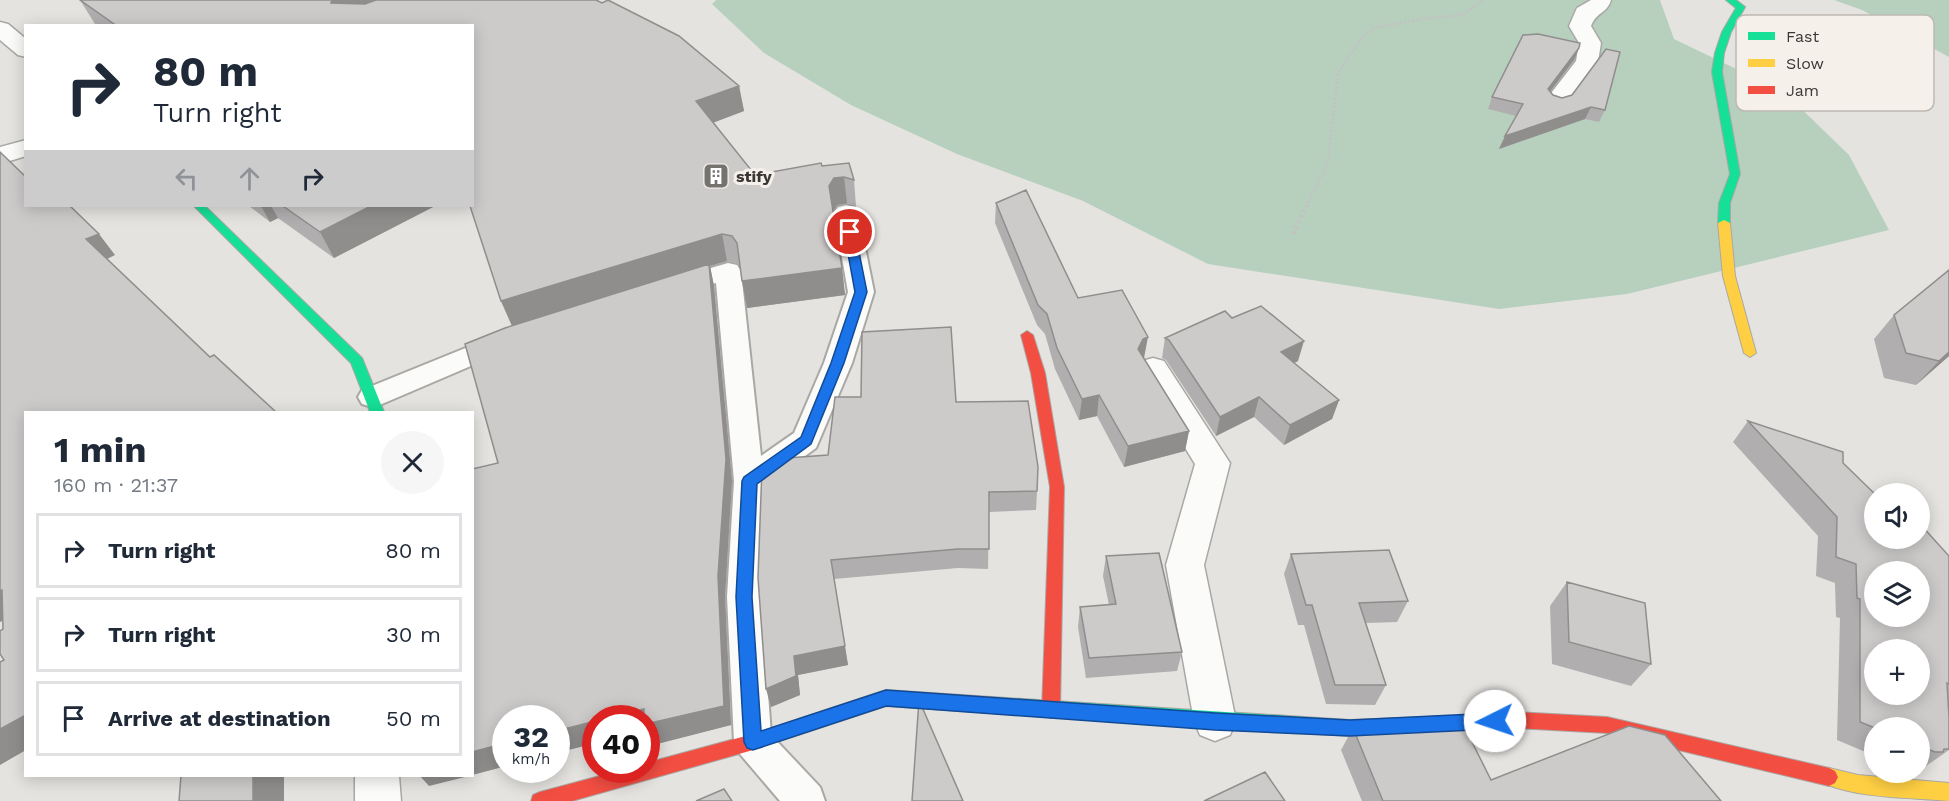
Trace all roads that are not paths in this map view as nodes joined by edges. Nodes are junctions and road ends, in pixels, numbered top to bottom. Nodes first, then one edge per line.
1 (1730, 0) edge
2 (1606, 2) edge
3 (0, 29) edge
4 (24, 48) edge
5 (1557, 102) edge
6 (24, 148) edge
7 (0, 156) edge
8 (200, 207) edge
9 (846, 212) dead end
10 (649, 296) edge
11 (526, 335) edge
12 (1026, 335) dead end
13 (1750, 353) dead end
14 (1153, 369) edge
15 (374, 405) edge
16 (749, 481) junction
17 (1051, 710) junction
18 (1215, 722) junction
19 (753, 742) junction
20 (377, 777) edge
21 (1949, 792) edge
22 (378, 801) edge
23 (540, 801) edge
24 (806, 801) edge

1 - 13 street
2 - 5 street
3 - 4 street
6 - 7 street
8 - 15 street
9 - 16 lane
10 - 16 lane
11 - 15 lane
12 - 17 street
14 - 18 street
16 - 19 lane
17 - 18 street
17 - 19 street
18 - 21 street
19 - 23 street
19 - 24 lane
20 - 22 street

